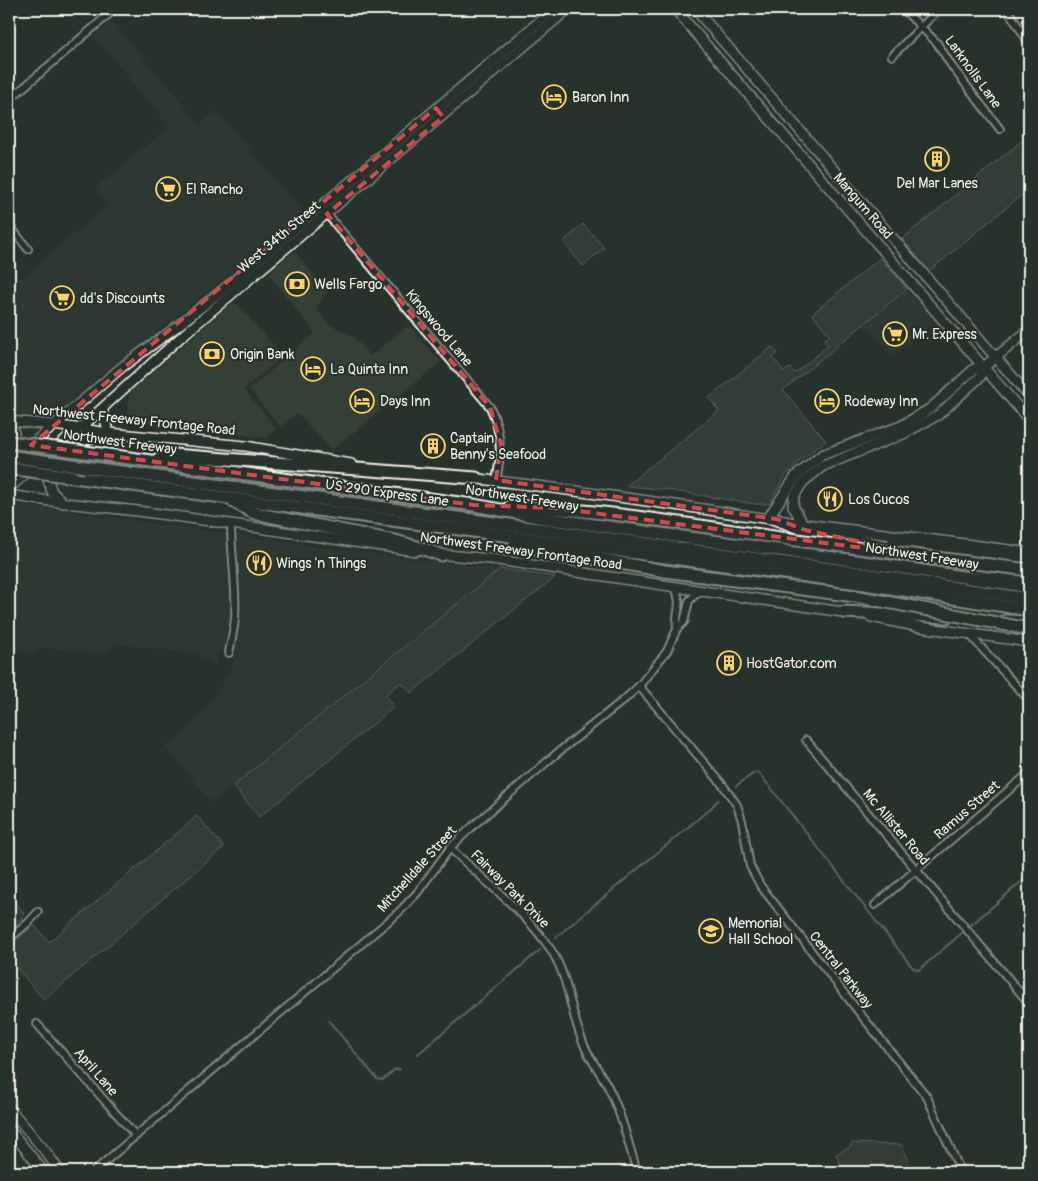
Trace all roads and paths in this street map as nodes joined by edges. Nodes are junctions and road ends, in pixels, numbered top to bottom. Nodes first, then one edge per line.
1 (115, 9) edge
2 (554, 9) edge
3 (568, 9) edge
4 (675, 9) edge
5 (695, 9) edge
6 (903, 9) edge
7 (939, 9) edge
8 (1007, 9) edge
9 (704, 19) junction
10 (922, 27) junction
11 (692, 29) junction
12 (1029, 43) edge
13 (892, 56) dead end
14 (9, 100) edge
15 (436, 108) junction
16 (443, 117) junction
17 (1000, 129) dead end
18 (805, 137) junction
19 (794, 147) junction
20 (320, 206) junction
21 (327, 214) junction
22 (9, 225) edge
23 (282, 238) junction
24 (290, 245) junction
25 (28, 249) dead end
26 (941, 294) junction
27 (930, 303) junction
28 (175, 328) junction
29 (1029, 330) edge
30 (182, 336) junction
31 (996, 358) junction
32 (122, 367) junction
33 (984, 367) junction
34 (132, 382) junction
35 (1029, 396) edge
36 (105, 405) junction
37 (1029, 420) edge
38 (9, 421) edge
39 (54, 425) junction
40 (79, 428) junction
41 (109, 433) junction
42 (9, 442) edge
43 (9, 450) edge
44 (9, 456) edge
45 (152, 461) junction
46 (9, 464) edge
47 (9, 468) edge
48 (476, 478) junction
49 (496, 480) junction
50 (9, 488) edge
51 (9, 495) edge
52 (228, 499) junction
53 (63, 502) junction
54 (474, 505) junction
55 (772, 518) junction
56 (231, 524) junction
57 (803, 524) junction
58 (498, 534) junction
59 (859, 540) junction
60 (1029, 553) edge
61 (441, 555) junction
62 (1029, 561) edge
63 (1029, 570) edge
64 (1029, 580) edge
65 (674, 586) junction
66 (1029, 587) edge
67 (704, 590) junction
68 (1029, 599) edge
69 (1029, 610) edge
70 (844, 612) junction
71 (1029, 622) edge
72 (677, 629) junction
73 (1029, 629) edge
74 (968, 634) junction
75 (1029, 642) edge
76 (228, 653) dead end
77 (638, 686) junction
78 (1029, 700) edge
79 (806, 740) dead end
80 (1029, 773) edge
81 (450, 848) junction
82 (916, 870) junction
83 (875, 905) dead end
84 (38, 912) dead end
85 (9, 939) edge
86 (1029, 1003) edge
87 (37, 1024) dead end
88 (9, 1108) edge
89 (9, 1129) edge
90 (136, 1136) junction
91 (44, 1172) edge
92 (60, 1172) edge
93 (93, 1172) edge
94 (636, 1172) edge
95 (961, 1172) edge

1 - 14 street
2 - 15 main road, West 34th Street
3 - 16 main road, West 34th Street
4 - 11 main road, Mangum Road
5 - 9 main road, Mangum Road
6 - 10 street, Larknolls Lane
7 - 10 street
8 - 12 street
9 - 11 main road
9 - 18 main road, Mangum Road
10 - 13 street
10 - 17 street, Larknolls Lane
11 - 19 main road, Mangum Road
15 - 16 main road
15 - 20 main road, West 34th Street
16 - 21 main road, West 34th Street
18 - 19 main road
18 - 26 main road, Mangum Road
19 - 27 main road, Mangum Road
20 - 21 street, Kingswood Lane
20 - 23 main road, West 34th Street
21 - 24 main road, West 34th Street
21 - 49 street, Kingswood Lane
22 - 25 street
23 - 24 main road
23 - 28 main road, West 34th Street
24 - 30 main road, West 34th Street
26 - 27 main road
26 - 31 main road, Mangum Road
27 - 33 main road, Mangum Road
28 - 30 main road
28 - 32 main road, West 34th Street
29 - 31 main road
30 - 34 main road, West 34th Street
31 - 33 main road
31 - 35 main road, Mangum Road
32 - 34 main road
32 - 39 main road, West 34th Street
33 - 37 main road, Mangum Road
33 - 55 main road
33 - 57 main road
34 - 36 main road, West 34th Street
36 - 40 main road, West 34th Street
36 - 41 main road
38 - 39 main road, Northwest Freeway Frontage Road
38 - 43 main road
39 - 40 main road, Northwest Freeway Frontage Road
39 - 46 main road, West 34th Street
40 - 41 main road, Northwest Freeway Frontage Road
40 - 50 main road, West 34th Street
41 - 48 main road, Northwest Freeway Frontage Road
41 - 53 main road
42 - 45 highway, Northwest Freeway, bridge
44 - 68 highway, US 290 Express Lane, bridge
45 - 48 highway
45 - 54 highway, Northwest Freeway
47 - 52 highway, bridge
48 - 49 main road, Northwest Freeway Frontage Road
49 - 55 main road, Northwest Freeway Frontage Road
51 - 53 main road, Northwest Freeway Frontage Road
52 - 58 highway
52 - 61 highway
53 - 56 main road, Northwest Freeway Frontage Road
54 - 63 highway, bridge
54 - 66 highway, Northwest Freeway
55 - 57 main road, Northwest Freeway Frontage Road
55 - 59 highway
56 - 61 main road, Northwest Freeway Frontage Road
56 - 76 street
57 - 60 main road, Northwest Freeway Frontage Road
58 - 69 highway
58 - 73 highway, bridge
59 - 62 highway
59 - 64 highway
61 - 65 main road, Northwest Freeway Frontage Road
65 - 67 main road, Northwest Freeway Frontage Road
65 - 72 street, Mitchelldale Street
67 - 70 main road, Northwest Freeway Frontage Road
67 - 72 street, Mitchelldale Street
70 - 71 highway
70 - 74 main road, Northwest Freeway Frontage Road
72 - 77 street, Mitchelldale Street
74 - 75 main road, Northwest Freeway Frontage Road
74 - 78 street
77 - 81 street, Mitchelldale Street
77 - 95 street, Central Parkway
79 - 82 street, Mc Allister Road
80 - 82 street, Ramus Street
81 - 90 street, Mitchelldale Street
81 - 94 street, Fairway Park Drive
82 - 83 street, Ramus Street
82 - 86 street, Mc Allister Road
84 - 85 street
87 - 90 street, April Lane
88 - 92 main road
89 - 91 main road
90 - 93 street, Mitchelldale Street

